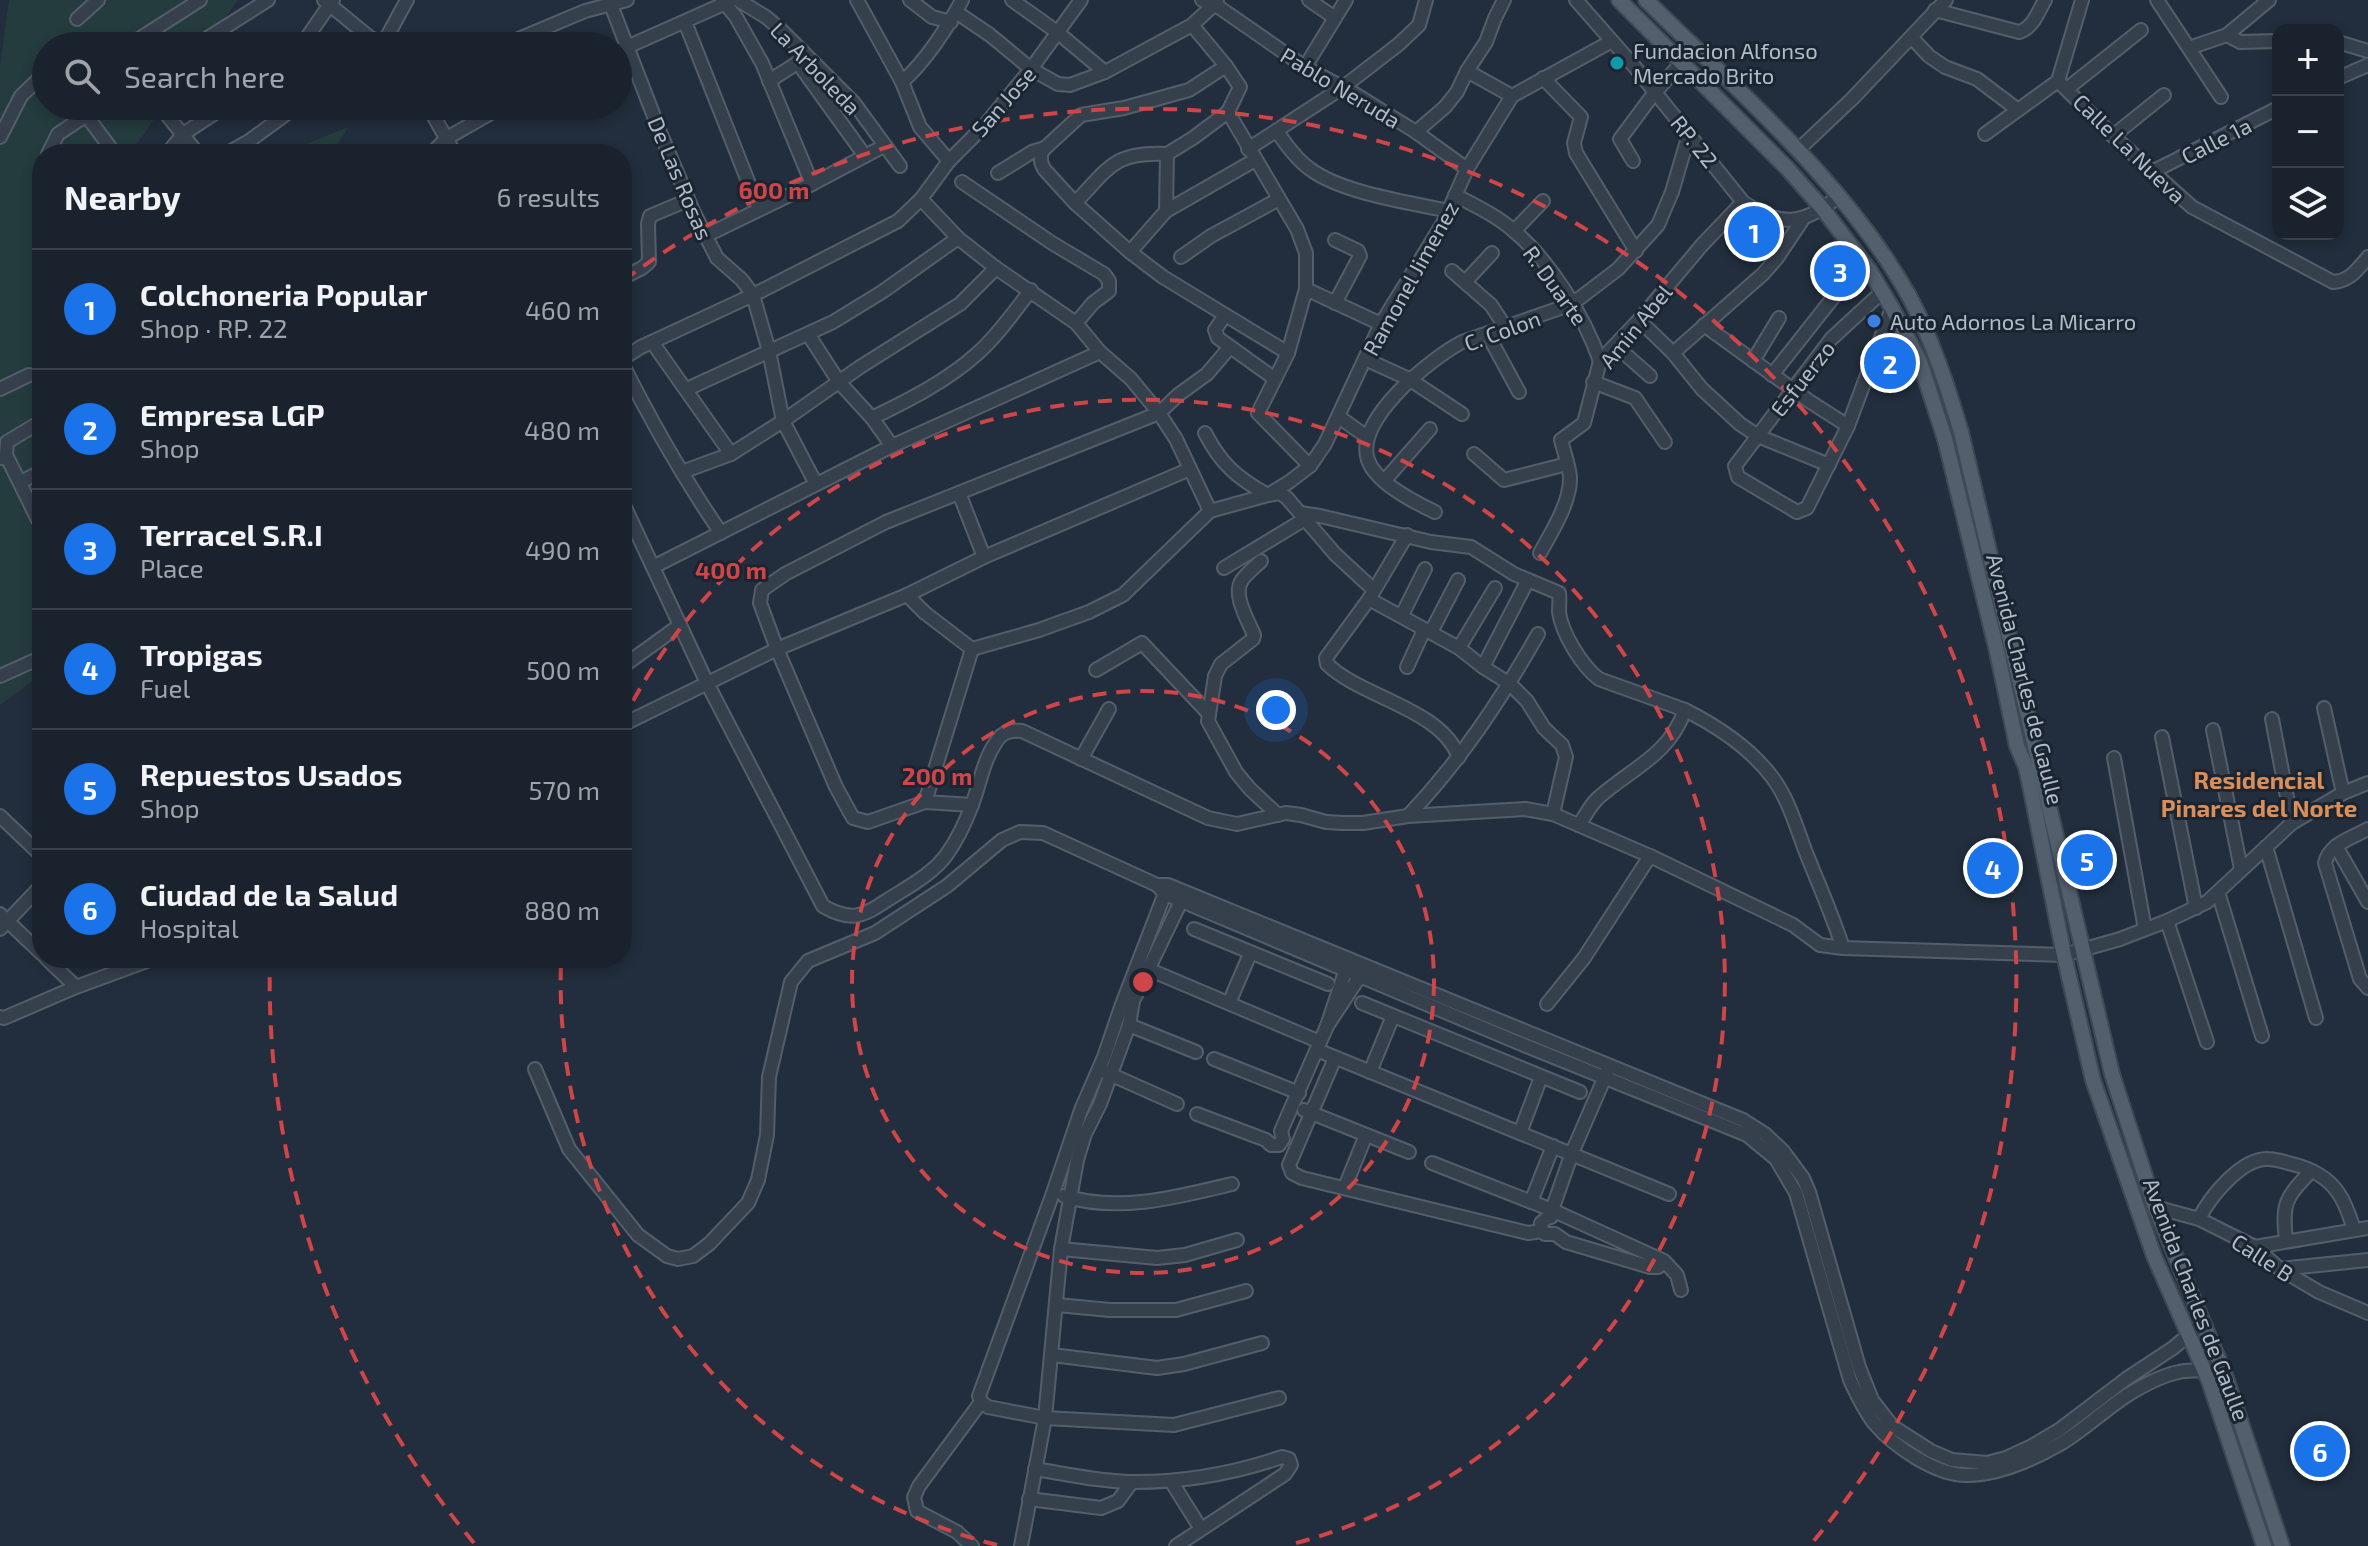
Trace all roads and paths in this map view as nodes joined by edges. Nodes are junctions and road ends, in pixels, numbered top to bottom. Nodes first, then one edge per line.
1 (98, 0) edge
2 (200, 0) edge
3 (268, 0) edge
4 (407, 0) edge
5 (627, 0) edge
6 (857, 0) edge
7 (910, 0) edge
8 (962, 0) edge
9 (1012, 0) edge
10 (1081, 0) edge
11 (1309, 0) edge
12 (1346, 0) edge
13 (1426, 0) edge
14 (1504, 0) edge
15 (1576, 0) edge
16 (1619, 0) edge
17 (1646, 0) edge
18 (1946, 0) edge
19 (2045, 0) edge
20 (2082, 0) edge
21 (2157, 0) edge
22 (2269, 0) edge
23 (729, 1) edge
24 (329, 2) edge
25 (1212, 2) edge
26 (611, 5) junction
27 (1935, 10) junction
28 (954, 17) junction
29 (1335, 18) junction
30 (77, 19) dead end
31 (685, 22) junction
32 (1192, 25) junction
33 (2141, 30) dead end
34 (150, 32) edge
35 (217, 32) edge
36 (310, 32) edge
37 (356, 32) edge
38 (391, 32) edge
39 (537, 32) edge
40 (618, 32) edge
41 (1057, 32) junction
42 (2227, 35) junction
43 (1912, 38) junction
44 (1612, 41) junction
45 (2272, 41) edge
46 (2344, 44) edge
47 (632, 45) edge
48 (2189, 48) junction
49 (2368, 51) edge
50 (803, 60) junction
51 (1682, 62) junction
52 (2368, 65) edge
53 (1226, 66) junction
54 (1305, 67) junction
55 (1031, 69) junction
56 (1101, 69) junction
57 (1467, 71) junction
58 (632, 72) edge
59 (2344, 75) edge
60 (1543, 78) junction
61 (769, 81) junction
62 (902, 82) junction
63 (2063, 84) junction
64 (32, 85) edge
65 (1342, 88) junction
66 (1656, 93) junction
67 (2164, 95) dead end
68 (1512, 96) junction
69 (2221, 97) dead end
70 (2018, 110) junction
71 (2272, 111) edge
72 (1228, 112) junction
73 (79, 120) edge
74 (90, 120) edge
75 (172, 120) edge
76 (204, 120) edge
77 (278, 120) edge
78 (436, 120) edge
79 (478, 120) edge
80 (1277, 131) junction
81 (1416, 132) junction
82 (183, 134) junction
83 (1689, 134) junction
84 (1985, 134) dead end
85 (2113, 136) junction
86 (0, 137) edge
87 (447, 138) junction
88 (53, 144) edge
89 (108, 144) edge
90 (175, 144) edge
91 (190, 144) edge
92 (244, 144) edge
93 (441, 144) edge
94 (450, 144) edge
95 (884, 146) junction
96 (1045, 148) junction
97 (1798, 150) junction
98 (1167, 154) junction
99 (1252, 154) junction
100 (865, 156) junction
101 (949, 161) junction
102 (1633, 161) dead end
103 (900, 166) dead end
104 (1467, 169) junction
105 (2154, 171) junction
106 (998, 173) dead end
107 (962, 182) dead end
108 (812, 184) junction
109 (1455, 195) junction
110 (1839, 196) junction
111 (921, 199) junction
112 (1279, 199) junction
113 (688, 200) junction
114 (1543, 201) dead end
115 (1743, 202) junction
116 (1075, 203) junction
117 (759, 209) junction
118 (1823, 209) junction
119 (1166, 211) junction
120 (1448, 211) junction
121 (1803, 219) junction
122 (1514, 231) junction
123 (705, 236) junction
124 (958, 238) junction
125 (1335, 240) dead end
126 (1636, 251) junction
127 (1130, 252) junction
128 (1492, 253) dead end
129 (1181, 257) dead end
130 (2368, 257) edge
131 (1862, 261) junction
132 (996, 268) junction
133 (1452, 271) dead end
134 (632, 273) edge
135 (1465, 282) junction
136 (1306, 289) junction
137 (1031, 290) junction
138 (1882, 292) junction
139 (753, 295) junction
140 (1335, 303) junction
141 (1572, 304) junction
142 (1892, 308) junction
143 (1225, 315) junction
144 (1779, 318) dead end
145 (1639, 320) junction
146 (1076, 323) junction
147 (1381, 324) junction
148 (1704, 325) junction
149 (1506, 328) junction
150 (808, 334) junction
151 (1488, 335) junction
152 (652, 342) junction
153 (1616, 346) junction
154 (1230, 347) junction
155 (769, 351) junction
156 (1100, 352) junction
157 (1288, 353) junction
158 (1673, 353) junction
159 (632, 355) edge
160 (1365, 359) junction
161 (1600, 361) junction
162 (1753, 361) junction
163 (29, 375) dead end
164 (1772, 375) junction
165 (1650, 376) dead end
166 (1275, 379) junction
167 (1409, 379) junction
168 (632, 380) edge
169 (839, 382) junction
170 (1593, 382) junction
171 (0, 389) edge
172 (687, 389) junction
173 (1793, 390) junction
174 (1519, 392) dead end
175 (1159, 413) junction
176 (1462, 414) dead end
177 (1339, 417) junction
178 (872, 418) junction
179 (783, 421) junction
180 (1848, 426) junction
181 (0, 428) edge
182 (32, 429) edge
183 (1430, 429) dead end
184 (1205, 433) dead end
185 (1758, 436) junction
186 (1367, 437) junction
187 (1665, 442) dead end
188 (892, 446) junction
189 (4, 453) edge
190 (731, 454) junction
191 (1474, 454) dead end
192 (1567, 464) junction
193 (1829, 465) junction
194 (1310, 466) junction
195 (1190, 469) junction
196 (682, 472) junction
197 (32, 476) edge
198 (1385, 480) junction
199 (21, 482) junction
200 (816, 484) junction
201 (959, 493) junction
202 (1268, 495) junction
203 (32, 507) edge
204 (1210, 511) junction
205 (1435, 512) dead end
206 (1302, 516) junction
207 (632, 532) edge
208 (721, 533) junction
209 (1407, 535) junction
210 (1540, 553) dead end
211 (984, 557) junction
212 (1261, 561) dead end
213 (653, 567) junction
214 (1224, 568) dead end
215 (1425, 569) dead end
216 (1458, 580) dead end
217 (1528, 580) junction
218 (1495, 588) dead end
219 (1372, 594) junction
220 (907, 595) junction
221 (1402, 615) junction
222 (680, 625) junction
223 (1427, 631) junction
224 (1538, 634) dead end
225 (1459, 648) junction
226 (777, 649) junction
227 (972, 649) junction
228 (632, 660) edge
229 (32, 662) edge
230 (1407, 667) dead end
231 (1483, 667) junction
232 (1096, 670) dead end
233 (0, 676) edge
234 (1510, 684) junction
235 (708, 685) junction
236 (2324, 708) dead end
237 (1109, 709) dead end
238 (1685, 710) junction
239 (1209, 714) junction
240 (2272, 719) dead end
241 (632, 720) edge
242 (2213, 730) dead end
243 (2162, 737) dead end
244 (1459, 757) junction
245 (2114, 758) dead end
246 (1081, 759) junction
247 (2368, 783) edge
248 (2343, 793) junction
249 (925, 802) junction
250 (972, 805) junction
251 (1553, 814) junction
252 (1278, 815) junction
253 (0, 816) edge
254 (1408, 816) junction
255 (2292, 823) junction
256 (1579, 825) junction
257 (2368, 829) edge
258 (32, 846) edge
259 (2266, 847) junction
260 (2332, 850) junction
261 (1650, 856) junction
262 (2241, 869) junction
263 (1163, 888) junction
264 (2218, 892) junction
265 (32, 894) edge
266 (1183, 897) junction
267 (2368, 902) edge
268 (2196, 908) junction
269 (3, 921) edge
270 (2167, 921) junction
271 (1194, 929) dead end
272 (2145, 929) junction
273 (32, 946) edge
274 (1843, 948) junction
275 (2082, 951) junction
276 (1250, 954) junction
277 (2064, 955) junction
278 (1348, 965) junction
279 (1142, 967) junction
280 (56, 968) edge
281 (127, 968) edge
282 (1363, 972) junction
283 (2365, 979) edge
284 (1328, 984) dead end
285 (76, 987) junction
286 (1229, 1003) junction
287 (1362, 1003) dead end
288 (1547, 1004) dead end
289 (1393, 1016) junction
290 (0, 1017) edge
291 (2316, 1018) dead end
292 (1129, 1025) junction
293 (1327, 1026) junction
294 (2262, 1036) dead end
295 (2207, 1042) dead end
296 (1319, 1046) junction
297 (1196, 1052) dead end
298 (1335, 1058) junction
299 (1214, 1059) dead end
300 (535, 1069) dead end
301 (1104, 1072) junction
302 (1370, 1072) junction
303 (1607, 1072) junction
304 (2112, 1074) junction
305 (1541, 1077) junction
306 (2093, 1080) junction
307 (1580, 1092) dead end
308 (1296, 1099) junction
309 (1177, 1104) dead end
310 (1311, 1112) junction
311 (1197, 1114) dead end
312 (1520, 1133) junction
313 (1366, 1135) junction
314 (1553, 1146) junction
315 (1409, 1152) dead end
316 (1572, 1153) junction
317 (1432, 1163) dead end
318 (2311, 1171) junction
319 (1232, 1184) dead end
320 (1345, 1187) junction
321 (1053, 1193) junction
322 (1669, 1194) dead end
323 (1069, 1198) junction
324 (1531, 1202) junction
325 (2155, 1207) junction
326 (1552, 1214) junction
327 (2199, 1219) junction
328 (2361, 1228) edge
329 (1548, 1233) junction
330 (1237, 1240) dead end
331 (2286, 1241) junction
332 (2255, 1247) junction
333 (1061, 1249) junction
334 (2368, 1260) edge
335 (1664, 1261) junction
336 (2280, 1269) junction
337 (1681, 1290) dead end
338 (1246, 1291) dead end
339 (1057, 1305) junction
340 (2368, 1313) edge
341 (2203, 1323) junction
342 (2188, 1334) junction
343 (1262, 1343) dead end
344 (1052, 1355) junction
345 (2220, 1364) junction
346 (2204, 1370) junction
347 (1279, 1398) dead end
348 (981, 1402) junction
349 (1045, 1418) junction
350 (1035, 1469) junction
351 (1171, 1481) junction
352 (1131, 1483) junction
353 (1029, 1499) junction
354 (1201, 1529) junction
355 (972, 1546) edge
356 (1021, 1546) edge
357 (1176, 1546) edge
358 (2264, 1546) edge
359 (2282, 1546) edge

1 - 30 street
2 - 34 street
3 - 35 street
4 - 38 street
5 - 26 street
6 - 62 street
7 - 28 street
8 - 28 street
9 - 41 street
10 - 41 street, San Jose
11 - 29 street
12 - 29 street
13 - 65 street
14 - 57 street
15 - 44 street, RP. 22
16 - 51 main road, Avenida Charles de Gaulle
17 - 97 main road, Avenida Charles de Gaulle
18 - 27 street
19 - 27 street
20 - 63 street
21 - 48 street
22 - 42 street
23 - 31 street
23 - 50 street, La Arboleda
23 - 61 street
24 - 36 street
24 - 37 street
25 - 32 street
25 - 54 street, Pablo Neruda
26 - 39 street
26 - 40 street, De Las Rosas
27 - 43 street
28 - 55 street
28 - 62 street
29 - 54 street
31 - 47 street
31 - 117 street
32 - 53 street
32 - 56 street
33 - 63 street
41 - 55 street, San Jose
41 - 56 street
42 - 45 street
42 - 48 street
43 - 70 street
43 - 97 street
44 - 60 street, Ramonel Jimenez
44 - 66 street, RP. 22
46 - 49 street
48 - 69 street
50 - 61 street
50 - 95 street, La Arboleda
50 - 100 street
51 - 66 street
51 - 118 main road, Avenida Charles de Gaulle
52 - 59 street
53 - 72 street
53 - 96 street
54 - 65 street, Pablo Neruda
55 - 56 street
55 - 101 street, San Jose
57 - 68 street
57 - 81 street
58 - 113 street, De Las Rosas
60 - 68 street, Ramonel Jimenez
60 - 126 street
61 - 108 street
62 - 101 street
63 - 70 street
63 - 85 street, Calle La Nueva
64 - 86 street
65 - 80 street
65 - 81 street, Pablo Neruda
66 - 83 street, RP. 22
66 - 102 street
67 - 85 street
68 - 104 street, Ramonel Jimenez
70 - 84 street
71 - 105 street, Calle 1a
72 - 98 street
72 - 99 street
73 - 88 street
74 - 89 street
75 - 82 street
76 - 82 street
77 - 92 street
78 - 87 street
79 - 87 street
80 - 99 street
80 - 120 street
81 - 104 street, Pablo Neruda
82 - 90 street
82 - 91 street
83 - 115 street, RP. 22
83 - 126 street, C. Colon
85 - 105 street, Calle La Nueva
87 - 93 street
87 - 94 street
95 - 100 street
95 - 103 street, La Arboleda
96 - 106 street
96 - 116 street
97 - 110 main road, Avenida Charles de Gaulle
98 - 116 street
98 - 119 street
99 - 112 street
99 - 119 street
100 - 108 street
101 - 111 street, San Jose
104 - 109 street, Ramonel Jimenez
105 - 130 street, Calle La Nueva
107 - 146 street
108 - 117 street
109 - 120 street, Ramonel Jimenez
109 - 122 street, R. Duarte
110 - 118 street
110 - 275 main road, Avenida Charles de Gaulle
111 - 124 street
111 - 139 street, San Jose
112 - 129 street
112 - 136 street
113 - 123 street, De Las Rosas
113 - 134 street
114 - 122 street
115 - 121 street, RP. 22
115 - 145 street, Amin Abel
116 - 127 street
117 - 123 street
118 - 121 street
118 - 131 main road, Avenida Charles de Gaulle
119 - 127 street
120 - 147 street, Ramonel Jimenez
121 - 148 street
122 - 141 street, R. Duarte
123 - 139 street, De Las Rosas
124 - 132 street
124 - 150 street
125 - 140 street
126 - 141 street, C. Colon
127 - 143 street
128 - 135 street
131 - 138 main road, Avenida Charles de Gaulle
131 - 164 street
132 - 137 street
132 - 169 street
133 - 135 street
135 - 149 street
136 - 140 street
136 - 157 street
137 - 146 street
137 - 178 street
138 - 142 main road, Avenida Charles de Gaulle
138 - 173 street, Esfuerzo
139 - 152 street, San Jose
139 - 155 street
140 - 147 street
141 - 149 street, C. Colon
141 - 161 street, R. Duarte
142 - 180 street
142 - 277 main road, Avenida Charles de Gaulle
143 - 154 street
143 - 157 street
144 - 162 street
145 - 153 street, Amin Abel
145 - 158 street
146 - 156 street
147 - 160 street, Ramonel Jimenez
148 - 158 street
148 - 162 street
149 - 151 street, C. Colon
150 - 155 street
150 - 169 street
151 - 167 street, C. Colon
151 - 174 street
152 - 159 street, San Jose
152 - 172 street
153 - 161 street, Amin Abel
153 - 165 street
154 - 166 street
154 - 175 street
155 - 172 street
155 - 179 street
156 - 175 street
156 - 188 street
157 - 166 street
158 - 185 street
160 - 167 street
160 - 177 street, Ramonel Jimenez
161 - 170 street, Amin Abel
162 - 164 street
163 - 171 street
164 - 173 street
166 - 194 street
167 - 176 street
167 - 186 street, C. Colon
168 - 196 street
169 - 178 street
169 - 179 street
170 - 187 street
170 - 192 street, Amin Abel
172 - 190 street
173 - 180 street
173 - 185 street, Esfuerzo
175 - 195 street
175 - 201 street
177 - 186 street
177 - 194 street, Ramonel Jimenez
178 - 188 street
179 - 190 street
179 - 200 street
180 - 193 street
181 - 189 street
182 - 189 street
183 - 198 street
184 - 202 street
185 - 193 street
185 - 193 street, Esfuerzo
186 - 198 street
188 - 200 street
189 - 199 street
190 - 196 street
191 - 192 street
192 - 210 street, Amin Abel
194 - 202 street, Ramonel Jimenez
195 - 204 street
195 - 211 street
196 - 208 street
197 - 199 street
198 - 205 street
199 - 203 street
200 - 208 street
201 - 211 street
201 - 226 street
202 - 204 street, Ramonel Jimenez
202 - 206 street
204 - 227 street
206 - 209 street
206 - 214 street
206 - 219 street
207 - 213 street
208 - 213 street
209 - 217 street
209 - 219 street
211 - 220 street
212 - 239 street
213 - 222 street
215 - 221 street
216 - 223 street
217 - 231 street
217 - 238 street
218 - 225 street
219 - 221 street
219 - 244 street
220 - 226 street
220 - 227 street
221 - 223 street
222 - 228 street
222 - 235 street
223 - 225 street
223 - 230 street
224 - 234 street
225 - 231 street
226 - 235 street
226 - 249 street
227 - 249 street
229 - 233 street
231 - 234 street
232 - 239 street
234 - 244 street
234 - 251 street
235 - 241 street
235 - 250 street
236 - 248 street
237 - 246 street
238 - 256 street
238 - 274 street
239 - 252 street
240 - 255 street
242 - 262 street
243 - 268 street
244 - 254 street
245 - 272 street
246 - 250 street
246 - 252 street
247 - 248 street
248 - 255 street
249 - 250 street
251 - 254 street
251 - 256 street
252 - 254 street
253 - 258 street
255 - 259 street
256 - 261 street
257 - 260 street
259 - 262 street
259 - 291 street
260 - 267 street
260 - 283 street
261 - 274 street
261 - 288 street
262 - 264 street
263 - 266 street
263 - 279 street
263 - 300 street
264 - 268 street
264 - 294 street
265 - 269 street
266 - 278 street
266 - 279 street
268 - 270 street
269 - 273 street
270 - 272 street
270 - 295 street
271 - 276 street
272 - 275 street
274 - 277 street
275 - 277 street
275 - 304 main road, Avenida Charles de Gaulle
276 - 284 street
276 - 286 street
277 - 306 main road, Avenida Charles de Gaulle
278 - 282 street
278 - 293 street
279 - 286 street
279 - 292 street
279 - 301 street
280 - 285 street
281 - 285 street
282 - 293 street
282 - 303 street
285 - 290 street
286 - 296 street
287 - 289 street
289 - 302 street
289 - 305 street
292 - 297 street
292 - 301 street
293 - 296 street
296 - 298 street
296 - 308 street
298 - 302 street
298 - 310 street
299 - 308 street
301 - 309 street
301 - 321 street
301 - 323 street
302 - 312 street
303 - 316 street
303 - 342 street
303 - 346 street
304 - 306 main road
304 - 325 main road, Avenida Charles de Gaulle
305 - 307 street
305 - 312 street
306 - 342 main road, Avenida Charles de Gaulle
308 - 310 street
308 - 311 street
310 - 313 street
310 - 320 street
312 - 314 street
313 - 315 street
313 - 320 street
314 - 316 street
314 - 324 street
316 - 322 street
316 - 326 street
317 - 324 street
318 - 327 street
318 - 328 street
318 - 331 street
319 - 323 street
320 - 329 street
321 - 323 street
321 - 348 street
323 - 333 street
324 - 326 street
325 - 327 street, Calle B
325 - 341 main road, Avenida Charles de Gaulle
326 - 329 street
326 - 335 street
327 - 332 street, Calle B
328 - 331 street
329 - 335 street
330 - 333 street
331 - 332 street
332 - 336 street, Calle B
333 - 339 street
334 - 336 street
335 - 337 street
336 - 340 street, Calle B
338 - 339 street
339 - 344 street
341 - 342 street
341 - 345 main road, Avenida Charles de Gaulle
342 - 346 main road, Avenida Charles de Gaulle
343 - 344 street
344 - 349 street
345 - 346 street
345 - 359 main road, Avenida Charles de Gaulle
346 - 358 main road, Avenida Charles de Gaulle
347 - 349 street
348 - 349 street
348 - 355 street
349 - 350 street
350 - 352 street
350 - 353 street
351 - 352 street
351 - 354 street
351 - 354 street
352 - 353 street
353 - 356 street
354 - 357 street

